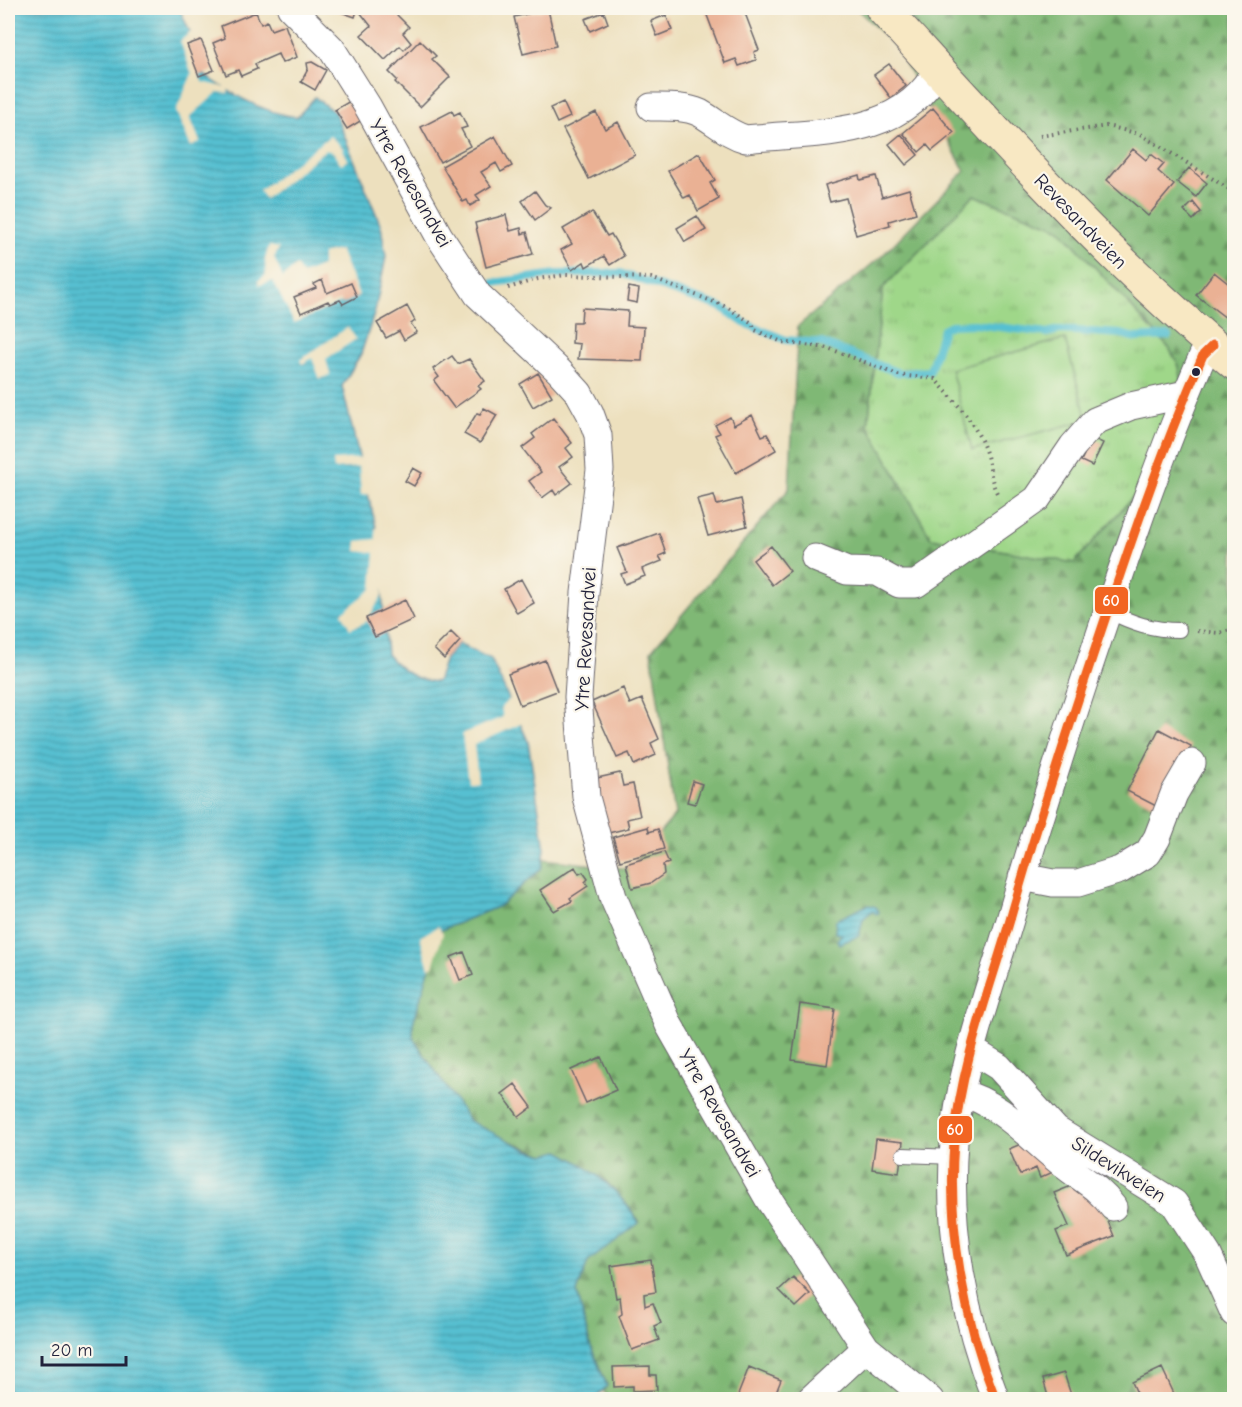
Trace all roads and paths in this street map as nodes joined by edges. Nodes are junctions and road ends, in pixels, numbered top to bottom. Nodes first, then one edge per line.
1 (291, 8) edge
2 (882, 8) edge
3 (316, 17) edge
4 (938, 69) junction
5 (651, 107) dead end
6 (1008, 144) junction
7 (1234, 192) edge
8 (483, 300) junction
9 (1224, 354) edge
10 (1186, 394) junction
11 (1011, 518) junction
12 (815, 558) dead end
13 (1108, 611) junction
14 (1234, 629) edge
15 (1179, 630) joint
16 (1192, 763) dead end
17 (1022, 877) junction
18 (973, 1051) junction
19 (961, 1093) junction
20 (903, 1155) dead end
21 (954, 1156) junction
22 (1113, 1207) dead end
23 (1234, 1313) edge
24 (866, 1348) junction
25 (810, 1400) edge
26 (930, 1400) edge
27 (996, 1400) edge

1 - 3 street, Ytre Revesandvei
2 - 4 main road, Revesandveien
3 - 8 street, Ytre Revesandvei
4 - 5 street
4 - 6 main road, Revesandveien
6 - 7 path
6 - 9 main road, Revesandveien
8 - 11 path
8 - 24 street, Ytre Revesandvei
9 - 10 street
10 - 11 street
10 - 13 street
11 - 12 street
13 - 15 lane
13 - 17 street
14 - 15 path
16 - 17 street
17 - 18 street
18 - 19 street
18 - 23 street, Sildevikveien
19 - 21 street
19 - 22 street
20 - 21 lane
21 - 27 street
24 - 25 street
24 - 26 street, Ytre Revesandvei

